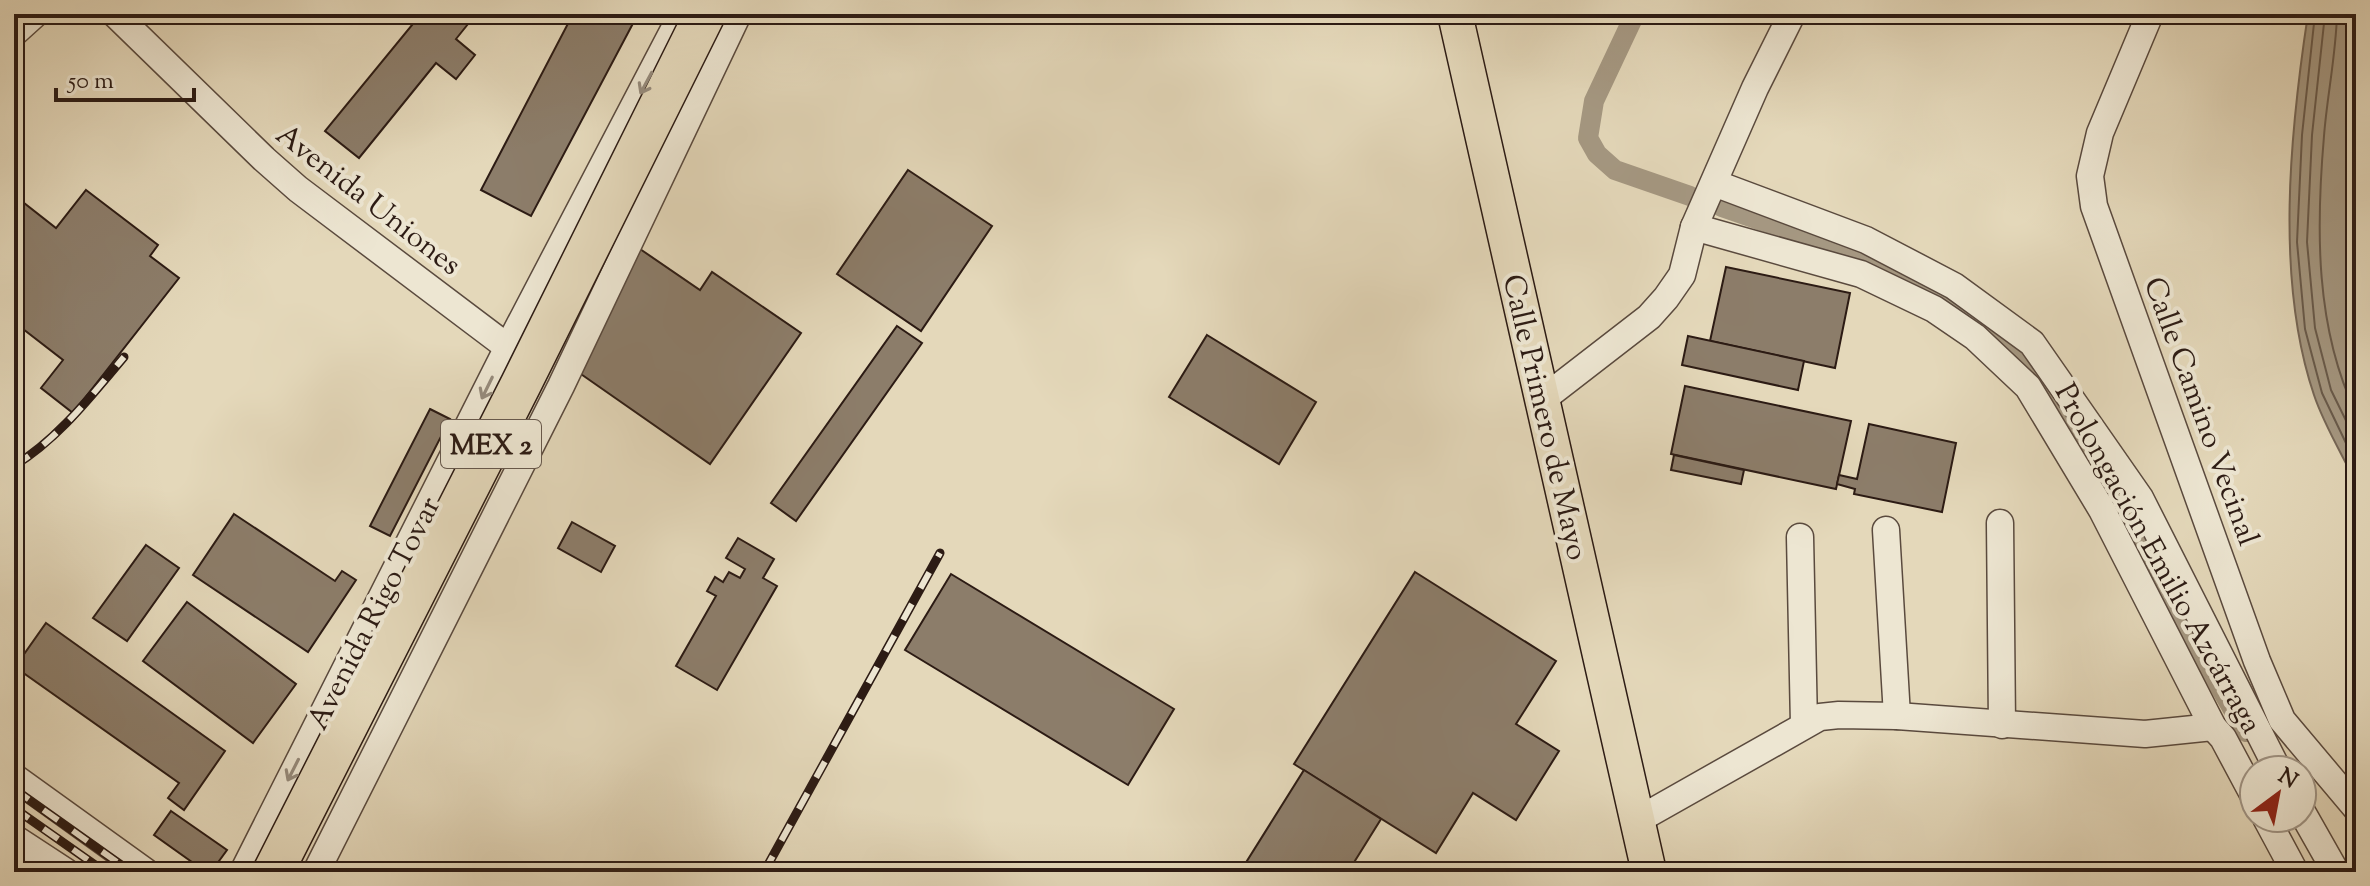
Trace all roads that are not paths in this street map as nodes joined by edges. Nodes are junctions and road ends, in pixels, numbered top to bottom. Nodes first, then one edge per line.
1 (35, 14) edge
2 (115, 14) edge
3 (682, 14) edge
4 (705, 14) edge
5 (724, 14) edge
6 (738, 14) edge
7 (1455, 14) edge
8 (1792, 14) edge
9 (2150, 14) edge
10 (14, 33) edge
11 (1714, 183) junction
12 (1694, 227) junction
13 (528, 309) junction
14 (587, 331) junction
15 (508, 347) junction
16 (561, 386) junction
17 (1543, 399) junction
18 (2000, 523) dead end
19 (1886, 530) dead end
20 (1800, 537) dead end
21 (1897, 716) junction
22 (1804, 725) junction
23 (2002, 725) junction
24 (2213, 727) junction
25 (2270, 754) edge
26 (2238, 766) edge
27 (14, 777) edge
28 (2356, 808) edge
29 (1636, 821) junction
30 (2275, 834) edge
31 (2314, 834) edge
32 (14, 838) edge
33 (264, 858) edge
34 (66, 872) edge
35 (146, 872) edge
36 (243, 872) edge
37 (253, 872) edge
38 (298, 872) edge
39 (316, 872) edge
40 (1649, 872) edge
41 (2295, 872) edge
42 (2336, 872) edge

1 - 10 street
2 - 15 street, Avenida Uniones
3 -> 13 street, Avenida Rigo Tovar
4 - 33 highway, Avenida Rigo Tovar / MEX 2, bridge
5 - 38 highway, Avenida Rigo Tovar / MEX 2
6 - 14 street
7 - 17 main road, Calle Primero de Mayo
8 - 11 street
9 - 28 street, Calle Camino Vecinal
11 - 12 street
11 - 25 street
12 - 17 street
12 - 24 street, Prolongación Emilio Azcárraga
13 - 14 street
13 - 15 street, Avenida Rigo Tovar
14 - 16 street
15 - 16 street, Avenida Uniones
15 -> 33 street, Avenida Rigo Tovar
16 - 39 street
17 - 29 main road, Calle Primero de Mayo
18 - 23 street
19 - 21 street
20 - 22 street
21 - 22 street
21 - 23 street
22 - 29 street
23 - 24 street
24 - 26 street, Prolongación Emilio Azcárraga
27 - 35 street
29 - 40 main road, Calle Primero de Mayo
30 - 41 street
31 - 42 street
32 - 34 street
33 - 36 street, Avenida Rigo Tovar
33 - 37 street

